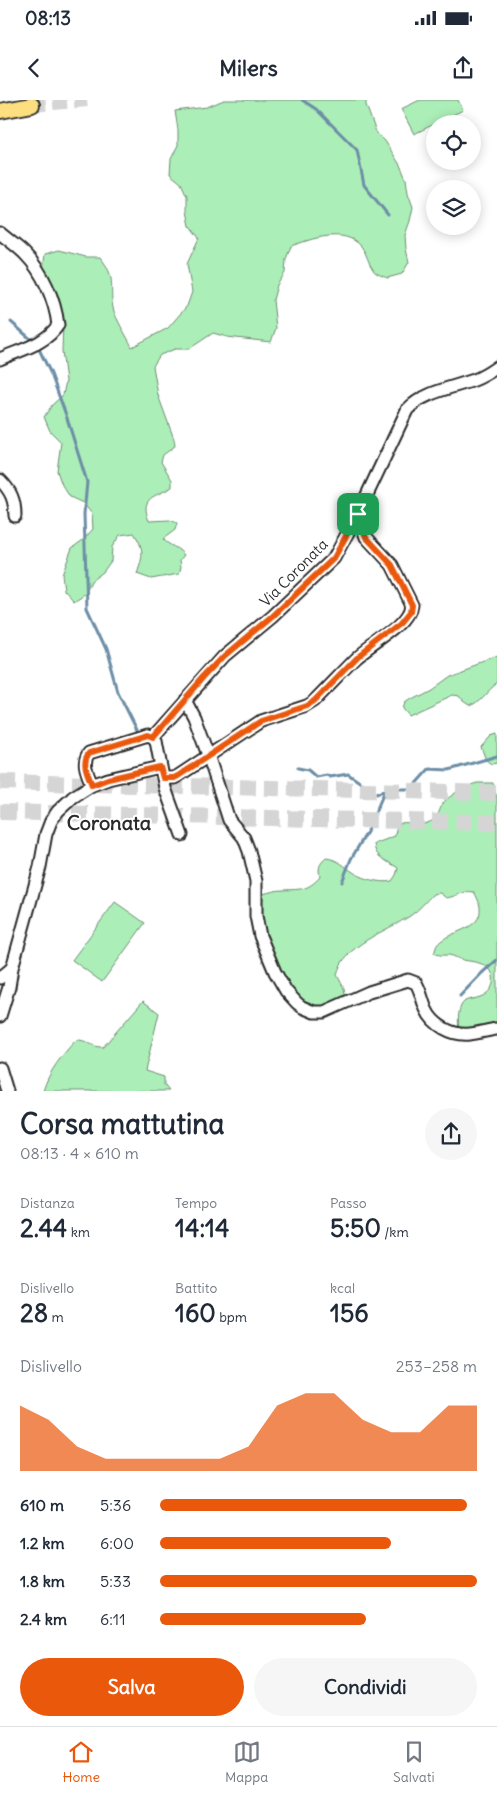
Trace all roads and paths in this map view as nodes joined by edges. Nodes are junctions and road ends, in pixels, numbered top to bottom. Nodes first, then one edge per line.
1 (32, 105) dead end
2 (0, 111) edge
3 (0, 233) edge
4 (0, 359) edge
5 (497, 367) edge
6 (0, 480) edge
7 (358, 514) junction
8 (15, 516) dead end
9 (185, 700) junction
10 (153, 737) junction
11 (208, 756) junction
12 (162, 773) junction
13 (92, 785) junction
14 (182, 836) dead end
15 (12, 968) junction
16 (0, 978) edge
17 (0, 1016) edge
18 (497, 1029) edge
19 (0, 1068) edge
20 (7, 1091) edge

1 - 2 main road
3 - 4 street
5 - 7 street, Via Coronata
6 - 8 street
7 - 9 street, Via Coronata
7 - 11 street
9 - 10 street, Via Coronata
9 - 11 street
10 - 12 street
10 - 13 street
11 - 12 street
11 - 18 street
12 - 13 street
12 - 14 street
13 - 15 street
15 - 16 street
15 - 17 street
19 - 20 street

